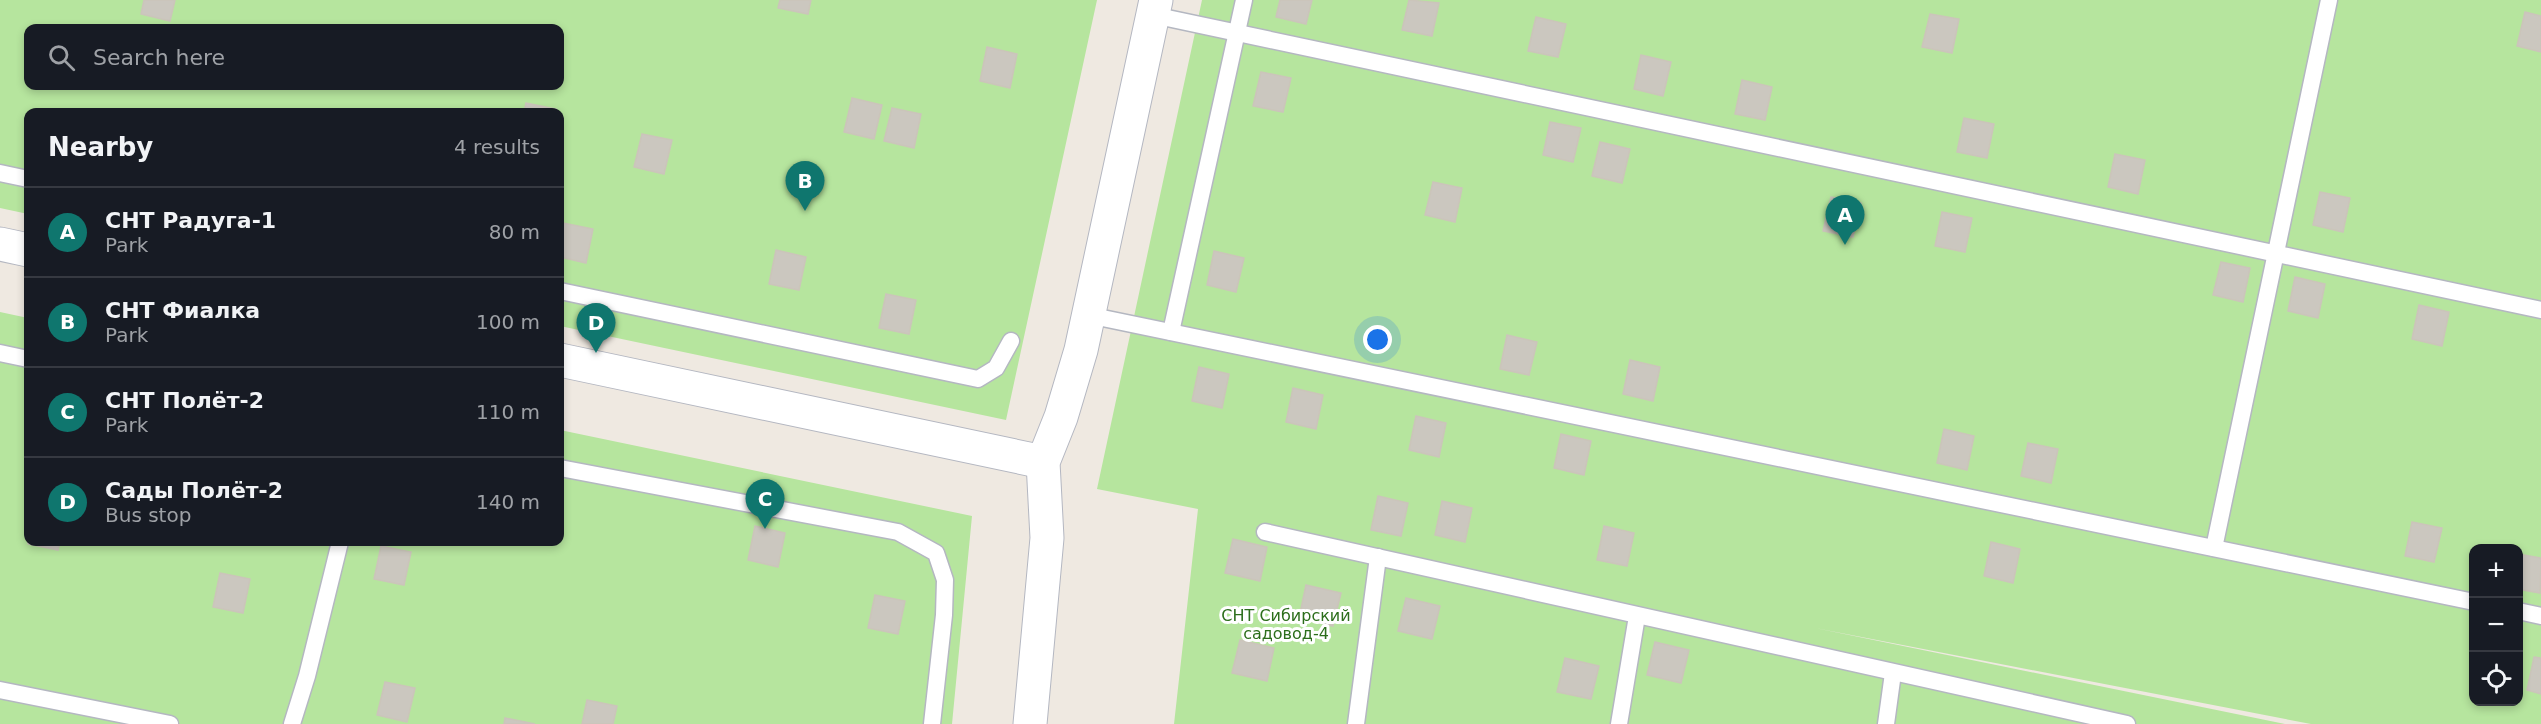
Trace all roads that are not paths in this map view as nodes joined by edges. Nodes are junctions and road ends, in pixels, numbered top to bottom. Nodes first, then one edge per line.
1 (1244, 0) edge
2 (2329, 0) edge
3 (1155, 7) edge
4 (1236, 33) junction
5 (0, 173) edge
6 (24, 178) edge
7 (0, 244) edge
8 (24, 249) edge
9 (2276, 254) junction
10 (564, 292) edge
11 (2541, 310) edge
12 (1088, 315) junction
13 (1171, 332) junction
14 (1011, 342) dead end
15 (0, 353) edge
16 (24, 358) edge
17 (564, 361) edge
18 (1043, 462) junction
19 (564, 469) edge
20 (1265, 532) dead end
21 (339, 546) edge
22 (2214, 548) junction
23 (1378, 557) junction
24 (2469, 601) edge
25 (2523, 612) edge
26 (1637, 616) junction
27 (2541, 616) edge
28 (1893, 673) junction
29 (0, 690) edge
30 (170, 724) edge
31 (292, 724) edge
32 (932, 724) edge
33 (1030, 724) edge
34 (1356, 724) edge
35 (1619, 724) edge
36 (1886, 724) edge
37 (2127, 724) edge

1 - 4 lane
2 - 9 lane
3 - 4 lane
3 - 12 street
4 - 9 lane
4 - 13 lane
5 - 6 lane
7 - 8 street
9 - 11 lane
9 - 22 lane
10 - 14 lane
12 - 13 lane
12 - 18 street
13 - 22 lane
15 - 16 lane
17 - 18 street
18 - 33 street
19 - 32 lane
20 - 23 lane
21 - 31 lane
22 - 24 lane
23 - 26 lane
23 - 34 lane
25 - 27 lane
26 - 28 lane
26 - 35 lane
28 - 36 lane
28 - 37 lane
29 - 30 lane

